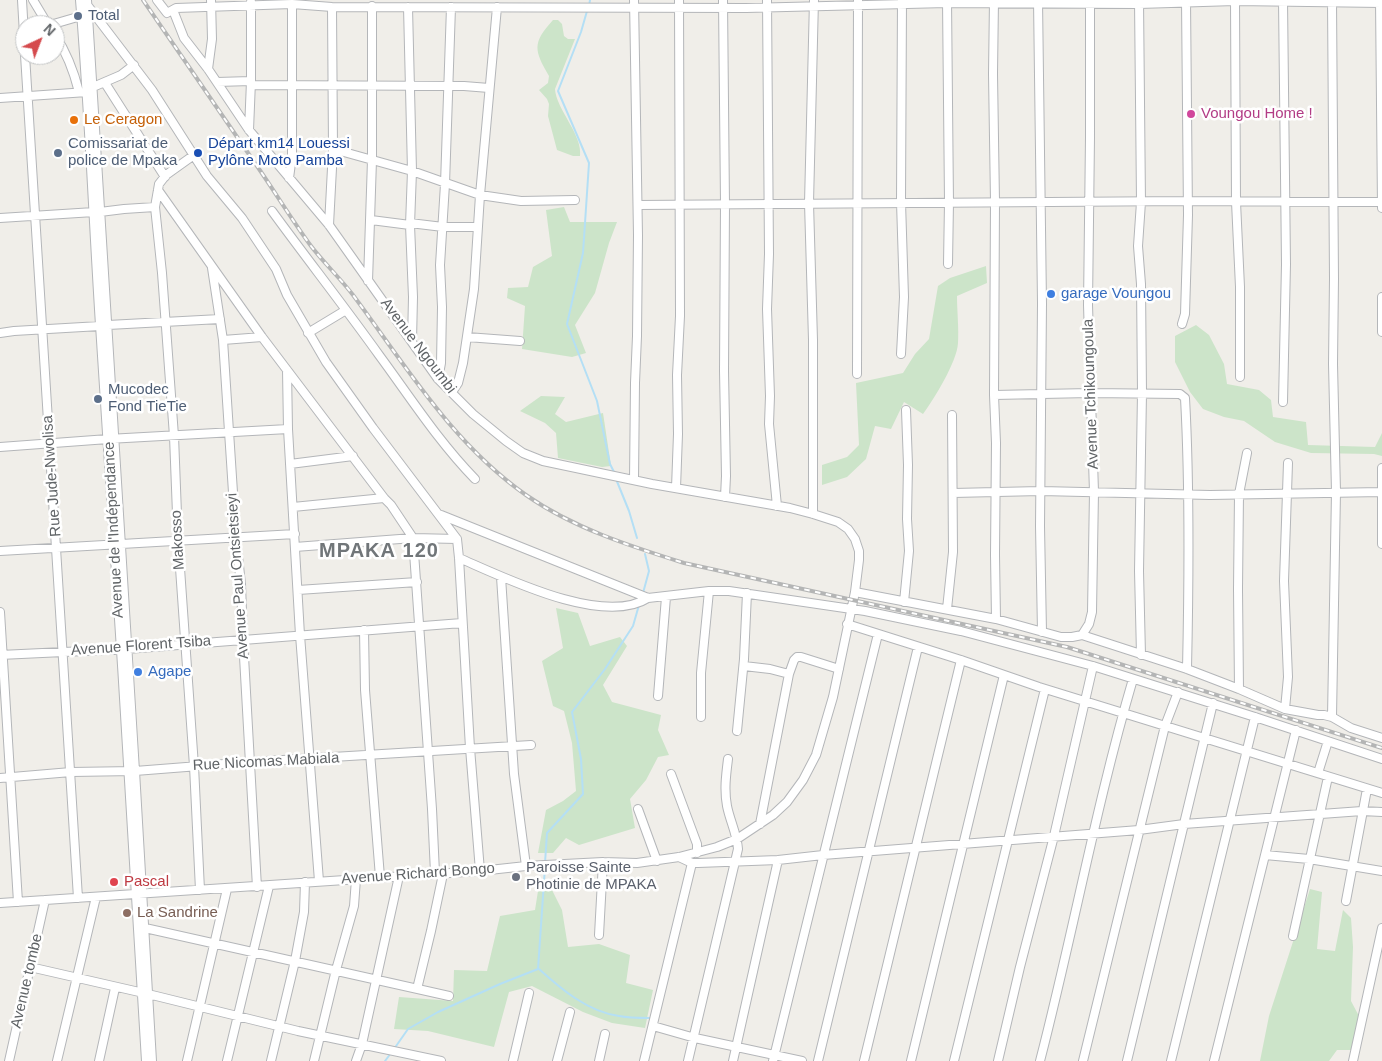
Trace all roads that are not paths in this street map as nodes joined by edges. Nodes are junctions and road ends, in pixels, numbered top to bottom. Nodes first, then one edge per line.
1 (22, 0) edge
2 (33, 0) edge
3 (156, 0) edge
4 (1235, 0) edge
5 (85, 1) edge
6 (947, 1) edge
7 (994, 1) edge
8 (1186, 1) edge
9 (1283, 1) edge
10 (251, 2) edge
11 (902, 2) edge
12 (1038, 2) edge
13 (1090, 2) edge
14 (1138, 2) edge
15 (1332, 2) edge
16 (1381, 2) edge
17 (341, 3) edge
18 (766, 3) edge
19 (814, 3) edge
20 (858, 3) edge
21 (211, 4) edge
22 (292, 4) junction
23 (405, 4) edge
24 (513, 4) edge
25 (634, 4) edge
26 (679, 4) edge
27 (723, 4) edge
28 (445, 5) edge
29 (175, 6) edge
30 (372, 6) junction
31 (332, 7) junction
32 (497, 7) junction
33 (23, 15) edge
34 (43, 15) edge
35 (81, 16) junction
36 (65, 20) edge
37 (65, 53) edge
38 (26, 65) edge
39 (134, 65) junction
40 (208, 69) junction
41 (217, 82) junction
42 (105, 83) junction
43 (251, 83) junction
44 (332, 85) junction
45 (291, 86) junction
46 (372, 86) junction
47 (410, 86) junction
48 (447, 87) junction
49 (489, 88) junction
50 (87, 90) junction
51 (28, 96) junction
52 (0, 98) edge
53 (249, 130) junction
54 (333, 149) junction
55 (194, 156) junction
56 (372, 160) junction
57 (412, 171) junction
58 (165, 177) junction
59 (289, 178) junction
60 (445, 184) junction
61 (158, 190) junction
62 (480, 195) junction
63 (575, 200) dead end
64 (1188, 200) junction
65 (1090, 201) junction
66 (901, 202) junction
67 (949, 202) junction
68 (995, 202) junction
69 (1040, 202) junction
70 (1141, 202) junction
71 (1236, 202) junction
72 (1285, 202) junction
73 (1334, 202) junction
74 (1382, 202) edge
75 (809, 203) junction
76 (857, 203) junction
77 (680, 204) junction
78 (725, 204) junction
79 (768, 204) junction
80 (638, 205) junction
81 (155, 207) junction
82 (1382, 208) edge
83 (272, 211) dead end
84 (97, 212) junction
85 (34, 216) junction
86 (0, 218) edge
87 (370, 220) junction
88 (410, 224) junction
89 (329, 225) junction
90 (478, 226) junction
91 (443, 227) junction
92 (948, 264) dead end
93 (212, 266) junction
94 (368, 281) junction
95 (1382, 297) edge
96 (346, 310) junction
97 (220, 319) junction
98 (165, 321) junction
99 (1182, 324) dead end
100 (104, 325) junction
101 (43, 328) junction
102 (1382, 332) edge
103 (308, 333) junction
104 (0, 334) edge
105 (262, 337) junction
106 (467, 337) junction
107 (224, 340) junction
108 (520, 340) dead end
109 (412, 341) junction
110 (901, 354) dead end
111 (287, 370) junction
112 (858, 374) dead end
113 (1240, 377) dead end
114 (438, 379) junction
115 (452, 392) junction
116 (1090, 393) junction
117 (1142, 393) junction
118 (1041, 394) junction
119 (994, 395) junction
120 (1284, 402) dead end
121 (906, 410) dead end
122 (952, 415) dead end
123 (288, 429) junction
124 (229, 432) junction
125 (174, 436) junction
126 (111, 439) junction
127 (49, 444) junction
128 (0, 447) edge
129 (1247, 453) dead end
130 (353, 456) junction
131 (1288, 463) dead end
132 (290, 464) junction
133 (1382, 468) edge
134 (475, 479) dead end
135 (634, 480) junction
136 (676, 488) junction
137 (1041, 491) junction
138 (1094, 492) junction
139 (1140, 492) junction
140 (1336, 492) junction
141 (1382, 492) edge
142 (953, 493) junction
143 (997, 493) junction
144 (1288, 493) junction
145 (1239, 494) junction
146 (1188, 495) junction
147 (724, 497) junction
148 (384, 498) junction
149 (777, 506) junction
150 (293, 507) junction
151 (440, 514) junction
152 (813, 514) junction
153 (295, 534) junction
154 (236, 538) junction
155 (413, 538) junction
156 (456, 539) junction
157 (178, 540) junction
158 (118, 544) junction
159 (1382, 544) edge
160 (56, 547) junction
161 (295, 547) junction
162 (0, 551) edge
163 (459, 558) junction
164 (501, 577) junction
165 (417, 582) junction
166 (298, 590) junction
167 (709, 591) junction
168 (747, 593) junction
169 (854, 596) junction
170 (666, 597) junction
171 (648, 598) junction
172 (904, 602) junction
173 (851, 609) junction
174 (948, 610) junction
175 (0, 612) edge
176 (996, 619) junction
177 (462, 623) junction
178 (847, 624) junction
179 (420, 626) junction
180 (364, 630) junction
181 (1042, 632) junction
182 (878, 634) junction
183 (300, 635) junction
184 (1082, 635) junction
185 (243, 639) junction
186 (185, 643) junction
187 (918, 647) junction
188 (124, 649) junction
189 (63, 651) junction
190 (1, 655) edge
191 (1141, 655) junction
192 (961, 660) junction
193 (744, 666) junction
194 (1093, 666) junction
195 (839, 669) junction
196 (1187, 669) junction
197 (789, 674) junction
198 (1004, 675) junction
199 (1133, 679) junction
200 (1045, 689) junction
201 (1239, 689) junction
202 (1178, 692) junction
203 (658, 696) dead end
204 (1084, 701) junction
205 (1212, 703) junction
206 (1285, 709) junction
207 (1124, 714) junction
208 (702, 717) dead end
209 (1255, 717) junction
210 (1332, 717) junction
211 (1166, 726) junction
212 (1296, 730) junction
213 (737, 731) dead end
214 (1204, 738) junction
215 (1382, 738) edge
216 (1328, 741) junction
217 (531, 745) dead end
218 (513, 746) junction
219 (470, 748) junction
220 (428, 751) junction
221 (1246, 751) junction
222 (370, 755) junction
223 (309, 759) junction
224 (728, 759) dead end
225 (1382, 759) edge
226 (250, 762) junction
227 (1287, 764) junction
228 (194, 766) junction
229 (132, 771) junction
230 (71, 772) junction
231 (1318, 773) junction
232 (671, 774) dead end
233 (1328, 776) junction
234 (10, 777) junction
235 (0, 778) edge
236 (1367, 789) junction
237 (1382, 793) edge
238 (638, 809) dead end
239 (1362, 811) junction
240 (1382, 812) edge
241 (1318, 816) junction
242 (1273, 818) junction
243 (1229, 821) junction
244 (760, 824) junction
245 (1184, 824) junction
246 (1139, 830) junction
247 (1094, 833) junction
248 (1054, 836) junction
249 (737, 839) junction
250 (1007, 841) junction
251 (964, 844) junction
252 (915, 848) junction
253 (869, 852) junction
254 (697, 853) junction
255 (1265, 854) junction
256 (823, 855) junction
257 (679, 857) junction
258 (1309, 859) junction
259 (778, 860) junction
260 (657, 861) junction
261 (603, 862) junction
262 (736, 862) junction
263 (692, 863) junction
264 (526, 866) junction
265 (1351, 866) junction
266 (480, 871) junction
267 (1382, 871) edge
268 (439, 874) junction
269 (399, 876) junction
270 (380, 877) junction
271 (356, 879) junction
272 (319, 881) junction
273 (305, 882) junction
274 (269, 886) junction
275 (258, 887) junction
276 (227, 888) junction
277 (200, 890) junction
278 (139, 894) junction
279 (96, 897) junction
280 (78, 898) junction
281 (45, 900) junction
282 (1346, 900) dead end
283 (18, 902) junction
284 (0, 905) edge
285 (145, 928) junction
286 (1382, 928) edge
287 (599, 935) dead end
288 (1293, 936) dead end
289 (214, 943) junction
290 (252, 951) junction
291 (295, 961) junction
292 (30, 967) junction
293 (336, 970) junction
294 (76, 978) junction
295 (376, 980) junction
296 (115, 988) junction
297 (417, 989) junction
298 (529, 993) dead end
299 (145, 994) junction
300 (449, 996) dead end
301 (199, 1007) junction
302 (570, 1012) dead end
303 (238, 1016) junction
304 (652, 1026) junction
305 (280, 1027) junction
306 (605, 1034) dead end
307 (321, 1036) junction
308 (695, 1038) junction
309 (362, 1044) junction
310 (737, 1046) junction
311 (774, 1058) edge
312 (9, 1061) edge
313 (58, 1061) edge
314 (99, 1061) edge
315 (146, 1061) edge
316 (152, 1061) edge
317 (187, 1061) edge
318 (228, 1061) edge
319 (271, 1061) edge
320 (314, 1061) edge
321 (356, 1061) edge
322 (441, 1061) edge
323 (513, 1061) edge
324 (557, 1061) edge
325 (599, 1061) edge
326 (644, 1061) edge
327 (688, 1061) edge
328 (733, 1061) edge
329 (802, 1061) edge
330 (818, 1061) edge
331 (864, 1061) edge
332 (911, 1061) edge
333 (954, 1061) edge
334 (998, 1061) edge
335 (1040, 1061) edge
336 (1083, 1061) edge
337 (1127, 1061) edge
338 (1171, 1061) edge
339 (1214, 1061) edge
340 (1353, 1061) edge

1 - 33 street, Rue Jude-Nwolisa
2 - 34 street
3 - 29 street
4 - 8 street
4 - 9 street
4 - 71 street
5 - 35 street, Avenue de l'Indépendance
5 - 39 street
5 - 50 street, Avenue de l'Indépendance
6 - 7 street
6 - 11 street
6 - 67 street
7 - 12 street
7 - 68 street
8 - 14 street
8 - 64 street
9 - 15 street
9 - 72 street
10 - 21 street
10 - 22 street
10 - 43 street
11 - 20 street
11 - 66 street
12 - 13 street
12 - 69 street
13 - 14 street
13 - 65 street, Avenue Tchikoungoula
14 - 70 street
15 - 16 street
15 - 73 street
16 - 74 street
17 - 30 street
17 - 31 street
18 - 19 street
18 - 27 street
18 - 79 street
19 - 20 street
19 - 75 street
20 - 76 street
21 - 29 street
21 - 40 street
22 - 31 street
22 - 45 street
23 - 28 street
23 - 30 street
23 - 47 street
24 - 25 street
24 - 32 street
25 - 26 street
25 - 80 street
26 - 27 street
26 - 77 street
27 - 78 street
28 - 32 street
28 - 48 street
29 - 40 street, Avenue Ngoumbi
30 - 46 street
31 - 44 street
32 - 49 street
35 - 36 street
35 - 50 street, Avenue de l'Indépendance
37 - 50 street
38 - 51 street, Rue Jude-Nwolisa
39 - 42 street
39 - 55 street
40 - 41 street, Avenue Ngoumbi
41 - 43 street
41 - 53 street, Avenue Ngoumbi
42 - 50 street
42 - 58 street
43 - 45 street
43 - 53 street
44 - 45 street
44 - 46 street
44 - 54 street
45 - 59 street
46 - 47 street
46 - 56 street
47 - 48 street
47 - 57 street
48 - 49 street
48 - 60 street
49 - 62 street
50 - 51 street
50 - 84 street, Avenue de l'Indépendance
51 - 52 street
51 - 85 street, Rue Jude-Nwolisa
53 - 59 street, Avenue Ngoumbi
54 - 56 street
54 - 89 street
55 - 58 street
55 - 103 street
56 - 57 street
56 - 87 street
57 - 60 street
57 - 88 street
58 - 61 street, Makosso
59 - 89 street, Avenue Ngoumbi
60 - 62 street
60 - 91 street
61 - 81 street, Makosso
61 - 93 street
62 - 63 street
62 - 90 street
64 - 70 street
64 - 71 street
64 - 99 street
65 - 69 street
65 - 70 street
65 - 116 street, Avenue Tchikoungoula
66 - 67 street
66 - 76 street
66 - 110 street
67 - 68 street
67 - 92 street
68 - 69 street
68 - 119 street
69 - 118 street
70 - 117 street
71 - 72 street
71 - 113 street
72 - 73 street
72 - 120 street
73 - 74 street
73 - 140 street
74 - 82 street
75 - 76 street
75 - 79 street
75 - 152 street
76 - 112 street
77 - 78 street
77 - 80 street
77 - 136 street
78 - 79 street
78 - 147 street
79 - 149 street
80 - 135 street
81 - 84 street
81 - 98 street, Makosso
83 - 96 street
84 - 85 street
84 - 100 street, Avenue de l'Indépendance
85 - 86 street
85 - 101 street, Rue Jude-Nwolisa
87 - 88 street
87 - 94 street
88 - 91 street
88 - 109 street
89 - 94 street, Avenue Ngoumbi
90 - 91 street
90 - 106 street
91 - 114 street
93 - 97 street, Avenue Paul Ontsietsieyi
93 - 105 street
94 - 109 street, Avenue Ngoumbi
95 - 102 street
96 - 103 street
96 - 134 street
97 - 98 street
97 - 107 street, Avenue Paul Ontsietsieyi
98 - 100 street
98 - 125 street, Makosso
100 - 101 street
100 - 126 street, Avenue de l'Indépendance
101 - 104 street
101 - 127 street, Rue Jude-Nwolisa
103 - 151 street
105 - 107 street
105 - 111 street
106 - 108 street
106 - 115 street
107 - 124 street, Avenue Paul Ontsietsieyi
109 - 114 street, Avenue Ngoumbi
111 - 123 street
111 - 130 street
114 - 115 street, Avenue Ngoumbi
115 - 135 street, Avenue Ngoumbi
116 - 117 street
116 - 118 street
116 - 138 street, Avenue Tchikoungoula
117 - 139 street
117 - 146 street
118 - 119 street
118 - 137 street
119 - 143 street
121 - 172 street
122 - 142 street
123 - 124 street
123 - 132 street
124 - 125 street
124 - 154 street, Avenue Paul Ontsietsieyi
125 - 126 street
125 - 157 street, Makosso
126 - 127 street
126 - 158 street, Avenue de l'Indépendance
127 - 128 street
127 - 160 street, Rue Jude-Nwolisa
129 - 145 street
130 - 132 street
130 - 148 street
131 - 144 street
132 - 150 street
133 - 141 street
135 - 136 street, Avenue Ngoumbi
136 - 147 street, Avenue Ngoumbi
137 - 138 street
137 - 143 street
137 - 181 street
138 - 139 street
138 - 184 street, Avenue Tchikoungoula
139 - 146 street
139 - 191 street
140 - 141 street
140 - 144 street
140 - 210 street
141 - 159 street
142 - 143 street
142 - 174 street
143 - 176 street
144 - 145 street
144 - 206 street
145 - 146 street
145 - 201 street
146 - 196 street
147 - 149 street, Avenue Ngoumbi
148 - 150 street
148 - 155 street
149 - 152 street, Avenue Ngoumbi
150 - 153 street
151 - 156 street
151 - 171 street
152 - 169 street, Avenue Ngoumbi
153 - 154 street
153 - 161 street
154 - 157 street
154 - 185 street, Avenue Paul Ontsietsieyi
155 - 156 street
155 - 161 street
155 - 165 street
156 - 163 street
157 - 158 street
157 - 186 street, Makosso
158 - 160 street
158 - 188 street, Avenue de l'Indépendance
160 - 162 street
160 - 189 street, Rue Jude-Nwolisa
161 - 166 street
163 - 164 street
163 - 177 street
164 - 171 street
164 - 218 street
165 - 166 street
165 - 179 street
166 - 183 street
167 - 168 street
167 - 170 street
167 - 208 street
168 - 173 street
168 - 193 street
169 - 172 street
169 - 173 street, Avenue Richard Bongo
170 - 171 street
170 - 203 street
172 - 174 street
173 - 178 street, Avenue Richard Bongo
173 - 194 street
174 - 176 street
175 - 190 street
176 - 181 street
177 - 179 street, Avenue Florent Tsiba
177 - 219 street
178 - 182 street
178 - 195 street, Avenue Richard Bongo
179 - 180 street, Avenue Florent Tsiba
179 - 220 street
180 - 183 street, Avenue Florent Tsiba
180 - 222 street
181 - 184 street
182 - 187 street
182 - 256 street
183 - 185 street, Avenue Florent Tsiba
183 - 223 street
184 - 191 street
185 - 186 street, Avenue Florent Tsiba
185 - 226 street, Avenue Paul Ontsietsieyi
186 - 188 street, Avenue Florent Tsiba
186 - 228 street, Makosso
187 - 192 street
187 - 253 street
188 - 189 street, Avenue Florent Tsiba
188 - 229 street, Avenue de l'Indépendance
189 - 190 street, Avenue Florent Tsiba
189 - 230 street, Rue Jude-Nwolisa
190 - 234 street
191 - 196 street
192 - 198 street
192 - 252 street
193 - 197 street
193 - 213 street
194 - 199 street
194 - 204 street
195 - 197 street
195 - 244 street, Avenue Richard Bongo
196 - 201 street
197 - 244 street
198 - 200 street
198 - 251 street
199 - 202 street
199 - 207 street
200 - 204 street
200 - 250 street
201 - 206 street
202 - 205 street
202 - 211 street
204 - 207 street
204 - 248 street
205 - 209 street
205 - 214 street
206 - 210 street
207 - 211 street
207 - 247 street
209 - 212 street
209 - 221 street
210 - 215 street
211 - 214 street
211 - 246 street
212 - 216 street
212 - 227 street
214 - 221 street
214 - 245 street
216 - 225 street
216 - 231 street
217 - 218 street, Rue Nicomas Mabiala
218 - 219 street, Rue Nicomas Mabiala
218 - 264 street
219 - 220 street, Rue Nicomas Mabiala
219 - 266 street
220 - 222 street, Rue Nicomas Mabiala
220 - 268 street
221 - 227 street
221 - 243 street
222 - 223 street, Rue Nicomas Mabiala
222 - 270 street
223 - 226 street, Rue Nicomas Mabiala
223 - 272 street
224 - 249 street
226 - 228 street, Rue Nicomas Mabiala
226 - 275 street, Avenue Paul Ontsietsieyi
227 - 231 street
227 - 242 street
228 - 229 street, Rue Nicomas Mabiala
228 - 277 street, Makosso
229 - 230 street, Rue Nicomas Mabiala
229 - 278 street, Avenue de l'Indépendance
230 - 234 street, Rue Nicomas Mabiala
230 - 280 street, Rue Jude-Nwolisa
231 - 233 street
232 - 254 street
233 - 236 street
233 - 241 street
234 - 235 street, Rue Nicomas Mabiala
234 - 283 street
236 - 237 street
236 - 239 street
238 - 260 street
239 - 240 street
239 - 241 street
239 - 265 street
241 - 242 street
241 - 258 street
242 - 243 street
242 - 255 street
243 - 245 street
243 - 338 street
244 - 249 street, Avenue Richard Bongo
245 - 246 street
245 - 337 street
246 - 247 street
246 - 336 street
247 - 248 street
247 - 335 street
248 - 250 street
248 - 334 street
249 - 254 street, Avenue Richard Bongo
249 - 262 street
250 - 251 street
250 - 333 street
251 - 252 street
251 - 332 street
252 - 253 street
252 - 331 street
253 - 256 street
253 - 330 street
254 - 257 street, Avenue Richard Bongo
255 - 258 street
255 - 339 street
256 - 259 street
256 - 311 street
257 - 260 street, Avenue Richard Bongo
257 - 263 street
258 - 265 street
258 - 288 street
259 - 262 street
259 - 310 street
260 - 261 street, Avenue Richard Bongo
261 - 264 street, Avenue Richard Bongo
261 - 287 street
262 - 263 street
262 - 308 street
263 - 304 street
264 - 266 street, Avenue Richard Bongo
265 - 267 street
265 - 282 street
266 - 268 street, Avenue Richard Bongo
268 - 269 street, Avenue Richard Bongo
268 - 297 street
269 - 270 street, Avenue Richard Bongo
269 - 295 street
270 - 271 street, Avenue Richard Bongo
271 - 272 street, Avenue Richard Bongo
271 - 293 street
272 - 273 street, Avenue Richard Bongo
273 - 274 street, Avenue Richard Bongo
273 - 291 street
274 - 275 street, Avenue Richard Bongo
274 - 290 street
275 - 276 street, Avenue Richard Bongo
276 - 277 street, Avenue Richard Bongo
276 - 289 street
277 - 278 street, Avenue Richard Bongo
278 - 279 street, Avenue Richard Bongo
278 - 285 street, Avenue de l'Indépendance
278 - 299 street, Avenue de l'Indépendance
279 - 280 street, Avenue Richard Bongo
279 - 294 street
280 - 281 street, Avenue Richard Bongo
281 - 283 street, Avenue Richard Bongo
281 - 292 street, Avenue tombe
283 - 284 street, Avenue Richard Bongo
285 - 289 street
285 - 299 street, Avenue de l'Indépendance
286 - 340 street
289 - 290 street
289 - 301 street
290 - 291 street
290 - 303 street
291 - 293 street
291 - 305 street
292 - 294 street
292 - 312 street, Avenue tombe
293 - 295 street
293 - 307 street
294 - 296 street
294 - 313 street
295 - 297 street
295 - 309 street
296 - 299 street
296 - 314 street
297 - 300 street
298 - 323 street
299 - 301 street
299 - 315 street, Avenue de l'Indépendance
299 - 316 street, Avenue de l'Indépendance
301 - 303 street
301 - 317 street
302 - 324 street
303 - 305 street
303 - 318 street
304 - 308 street
304 - 326 street
305 - 307 street
305 - 319 street
306 - 325 street
307 - 309 street
307 - 320 street
308 - 310 street
308 - 327 street
309 - 321 street
309 - 322 street
310 - 311 street
310 - 328 street
311 - 329 street

